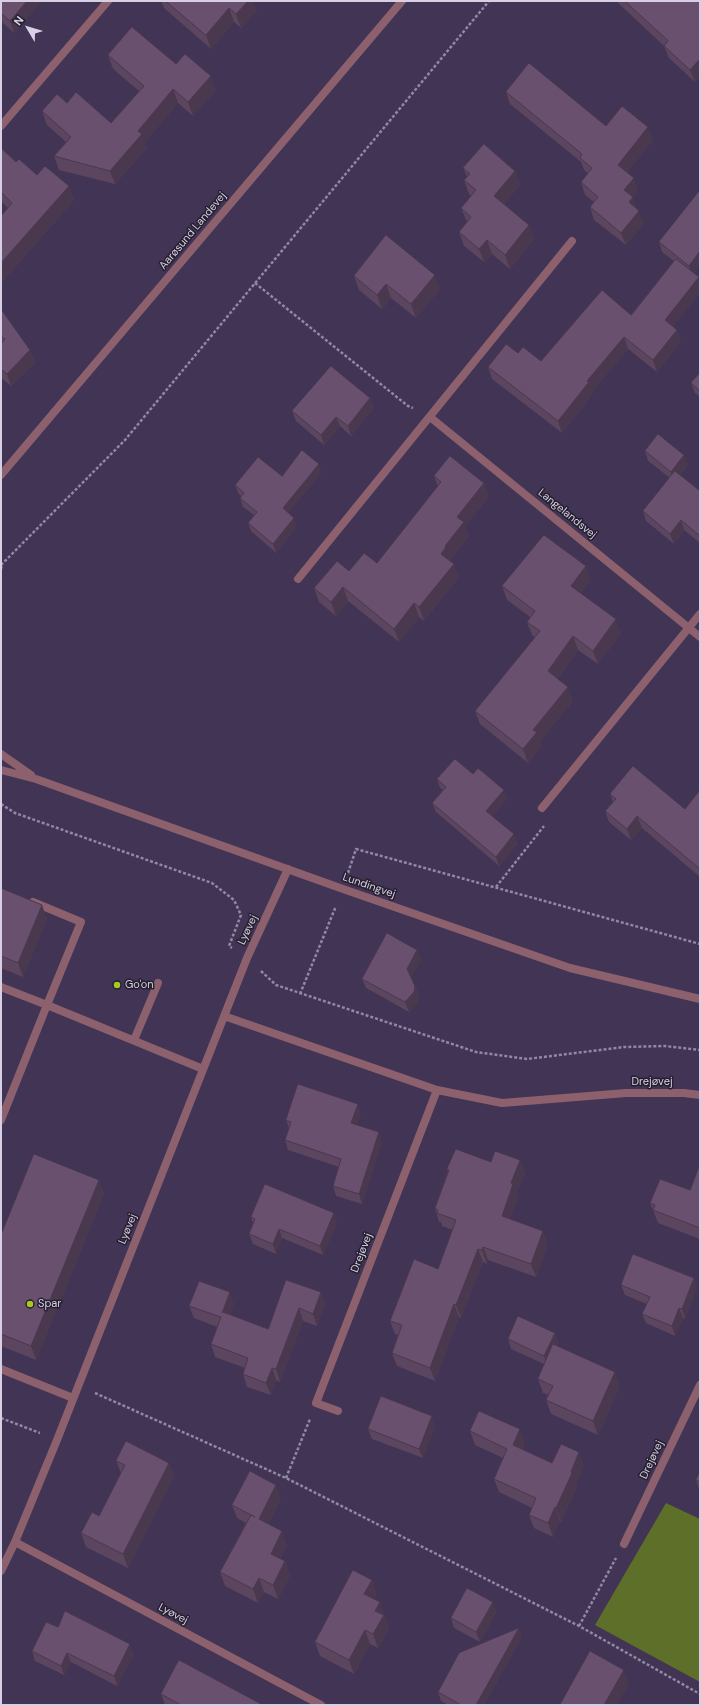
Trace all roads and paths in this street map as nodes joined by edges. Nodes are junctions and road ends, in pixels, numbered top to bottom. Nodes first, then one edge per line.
1 (108, 1) edge
2 (402, 1) edge
3 (489, 1) edge
4 (1, 126) edge
5 (572, 241) dead end
6 (255, 283) junction
7 (430, 417) junction
8 (1, 475) edge
9 (1, 565) edge
10 (1, 569) edge
11 (298, 579) dead end
12 (700, 614) edge
13 (689, 628) junction
14 (700, 637) edge
15 (1, 754) edge
16 (1, 770) edge
17 (36, 779) junction
18 (1, 804) edge
19 (542, 808) joint
20 (288, 869) junction
21 (496, 887) junction
22 (343, 889) junction
23 (23, 898) edge
24 (700, 944) edge
25 (247, 958) junction
26 (158, 983) dead end
27 (1, 987) edge
28 (300, 994) junction
29 (700, 1000) edge
30 (47, 1005) junction
31 (224, 1016) junction
32 (134, 1040) junction
33 (700, 1050) edge
34 (203, 1068) junction
35 (437, 1090) junction
36 (700, 1095) edge
37 (1, 1120) edge
38 (1, 1369) edge
39 (78, 1385) junction
40 (700, 1385) edge
41 (73, 1398) junction
42 (316, 1403) junction
43 (338, 1411) dead end
44 (1, 1418) edge
45 (57, 1440) junction
46 (286, 1478) junction
47 (15, 1542) junction
48 (624, 1544) joint
49 (1, 1571) edge
50 (579, 1626) junction
51 (700, 1694) edge
52 (321, 1705) edge

1 - 4 street
2 - 8 street, Aarøsund Landevej
3 - 6 path
5 - 7 street
6 - 7 path
6 - 9 path
7 - 11 street
7 - 13 street, Langelandsvej
9 - 10 path
12 - 13 street
13 - 14 street, Langelandsvej
13 - 19 street
15 - 17 street, Lundingvej
16 - 17 street, Lundingvej
17 - 20 street, Lundingvej
18 - 25 path
19 - 21 path
20 - 22 street, Lundingvej
20 - 25 street, Lyøvej
21 - 22 path
21 - 24 path
22 - 28 path
22 - 29 street, Lundingvej
23 - 30 street
25 - 28 path
25 - 31 street, Lyøvej
26 - 32 street
27 - 30 street
28 - 33 path
30 - 32 street
30 - 37 street
31 - 34 street, Lyøvej
31 - 35 street, Drejøvej
32 - 34 street
34 - 39 street, Lyøvej
35 - 36 street, Drejøvej
35 - 42 street, Drejøvej
38 - 41 street
39 - 41 street, Lyøvej
39 - 46 path
40 - 48 street, Drejøvej
41 - 45 street, Lyøvej
42 - 43 street
42 - 46 path
44 - 45 path
45 - 47 street, Lyøvej
46 - 50 path
47 - 49 street, Lyøvej
47 - 52 street, Lyøvej
48 - 50 path
50 - 51 path

